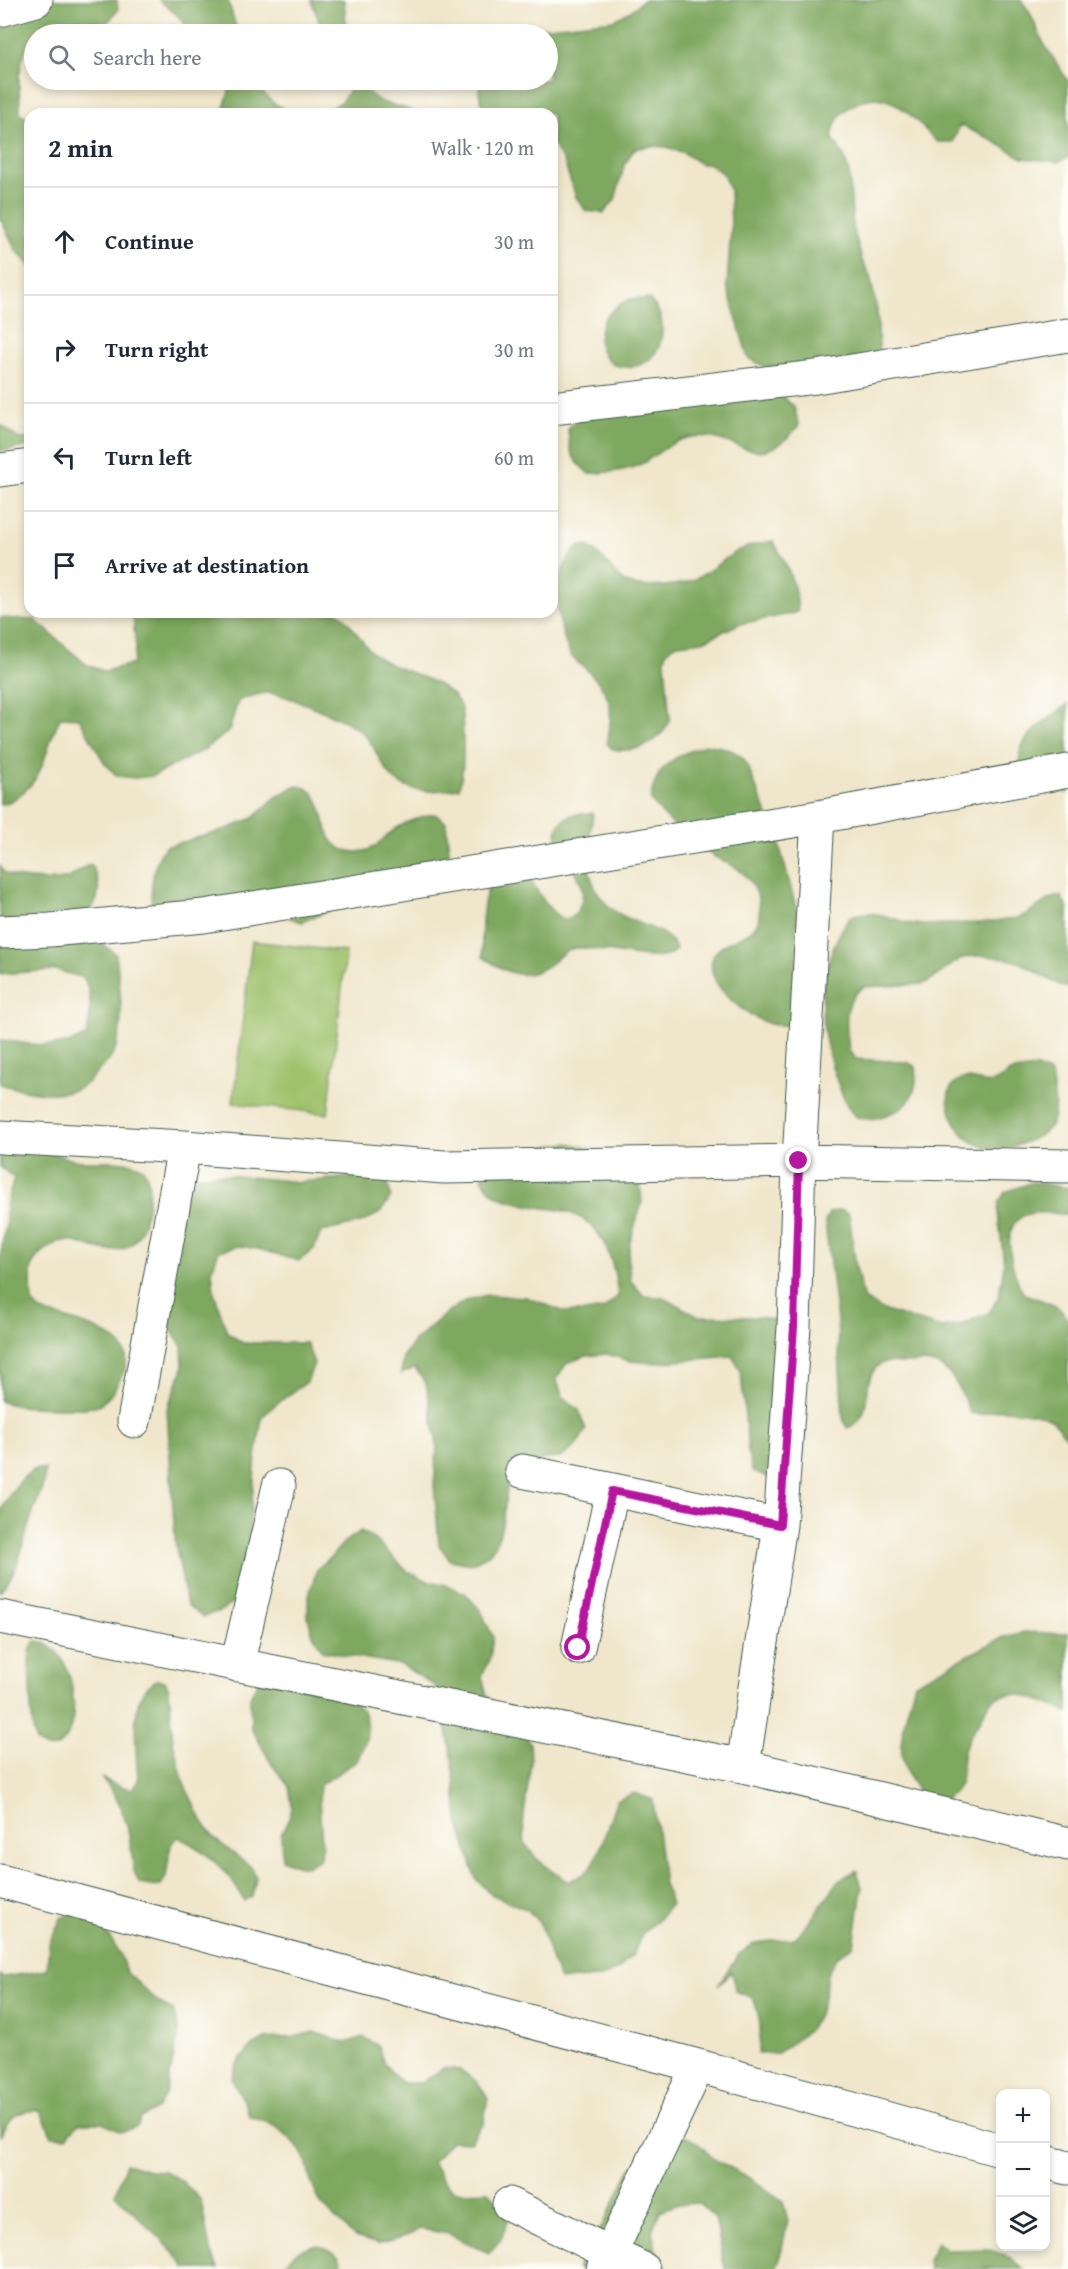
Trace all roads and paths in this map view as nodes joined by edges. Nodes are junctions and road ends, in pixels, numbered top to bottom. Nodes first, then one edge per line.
1 (36, 0) edge
2 (0, 10) edge
3 (1068, 335) edge
4 (558, 407) edge
5 (24, 467) edge
6 (0, 470) edge
7 (1068, 771) edge
8 (818, 817) junction
9 (0, 932) edge
10 (0, 1137) edge
11 (184, 1147) junction
12 (799, 1161) junction
13 (1068, 1166) edge
14 (134, 1421) dead end
15 (522, 1471) dead end
16 (279, 1486) dead end
17 (612, 1491) junction
18 (780, 1525) junction
19 (0, 1617) edge
20 (578, 1648) dead end
21 (237, 1665) junction
22 (743, 1766) junction
23 (1068, 1844) edge
24 (0, 1881) edge
25 (698, 2066) junction
26 (996, 2149) edge
27 (1050, 2163) edge
28 (1068, 2168) edge
29 (509, 2204) dead end
30 (607, 2262) edge
31 (643, 2269) edge

1 - 2 street
3 - 4 street
5 - 6 street
7 - 8 street
8 - 9 street
8 - 12 street
10 - 11 street
11 - 12 street
11 - 14 street
12 - 13 street
12 - 18 street
15 - 17 street
16 - 21 street
17 - 18 street
17 - 20 street
18 - 22 street
19 - 21 street
21 - 22 street
22 - 23 street
24 - 25 street
25 - 26 street
25 - 30 street
27 - 28 street
29 - 30 street
30 - 31 street

